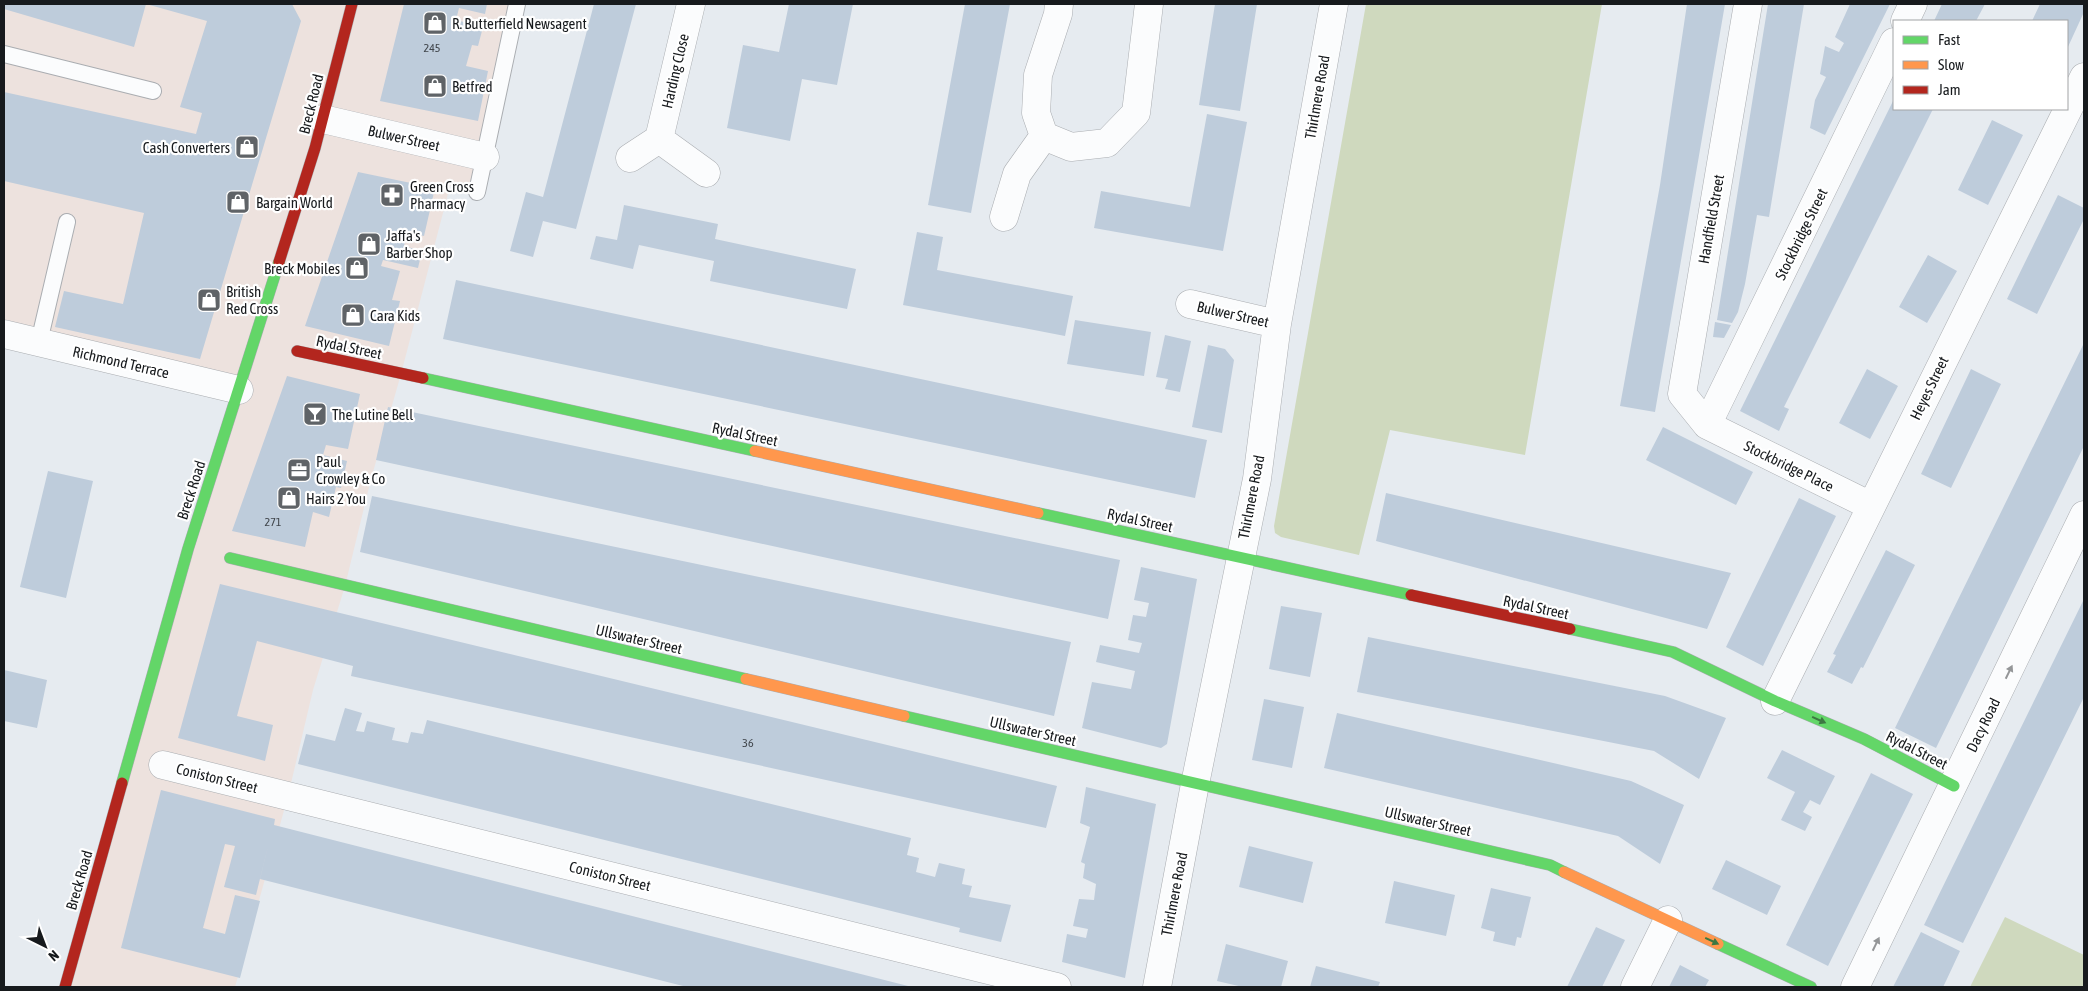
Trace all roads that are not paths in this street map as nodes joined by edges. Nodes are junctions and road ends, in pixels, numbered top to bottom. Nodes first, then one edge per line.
1 (352, 4) edge
2 (517, 4) edge
3 (691, 4) edge
4 (1059, 4) edge
5 (1149, 4) edge
6 (1334, 4) edge
7 (1748, 4) edge
8 (1913, 4) edge
9 (1905, 20) edge
10 (1893, 44) edge
11 (4, 54) edge
12 (2084, 76) edge
13 (153, 91) dead end
14 (2068, 108) edge
15 (2067, 110) edge
16 (323, 119) junction
17 (1044, 136) junction
18 (659, 139) junction
19 (485, 157) junction
20 (630, 158) dead end
21 (706, 173) dead end
22 (478, 192) dead end
23 (1004, 217) dead end
24 (67, 222) dead end
25 (1190, 304) dead end
26 (1277, 324) junction
27 (4, 334) edge
28 (39, 342) junction
29 (298, 351) dead end
30 (239, 390) junction
31 (1707, 425) junction
32 (1870, 506) junction
33 (2084, 516) edge
34 (230, 558) dead end
35 (1240, 558) junction
36 (1775, 701) junction
37 (163, 765) dead end
38 (1195, 784) junction
39 (1954, 786) junction
40 (1668, 920) junction
41 (65, 987) edge
42 (1057, 987) edge
43 (1157, 987) edge
44 (1635, 987) edge
45 (1811, 987) edge
46 (1855, 987) edge

1 - 16 street, Breck Road
2 - 19 lane
3 - 18 street, Harding Close
4 - 17 street
5 - 17 street
6 - 26 street, Thirlmere Road
7 - 31 street, Handfield Street
8 - 9 street
10 - 31 street, Stockbridge Street
11 - 13 lane
12 - 14 street, Heyes Street
15 - 32 street, Heyes Street
16 - 19 street, Bulwer Street
16 - 30 street, Breck Road
17 - 23 street
18 - 20 street
18 - 21 street
19 - 22 lane
24 - 28 lane
25 - 26 street, Bulwer Street
26 - 35 street, Thirlmere Road
27 - 28 street, Richmond Terrace
28 - 30 street, Richmond Terrace
29 - 35 street, Rydal Street
30 - 41 street, Breck Road
31 - 32 street, Stockbridge Place
32 - 36 street, Heyes Street
39 -> 33 street, Dacy Road
34 - 38 street, Ullswater Street
35 - 36 street, Rydal Street
35 - 38 street, Thirlmere Road
36 -> 39 street, Rydal Street
37 - 42 street, Coniston Street
38 - 40 street, Ullswater Street
38 - 43 street, Thirlmere Road
46 -> 39 street, Dacy Road
40 - 44 street
40 -> 45 street, Ullswater Street

